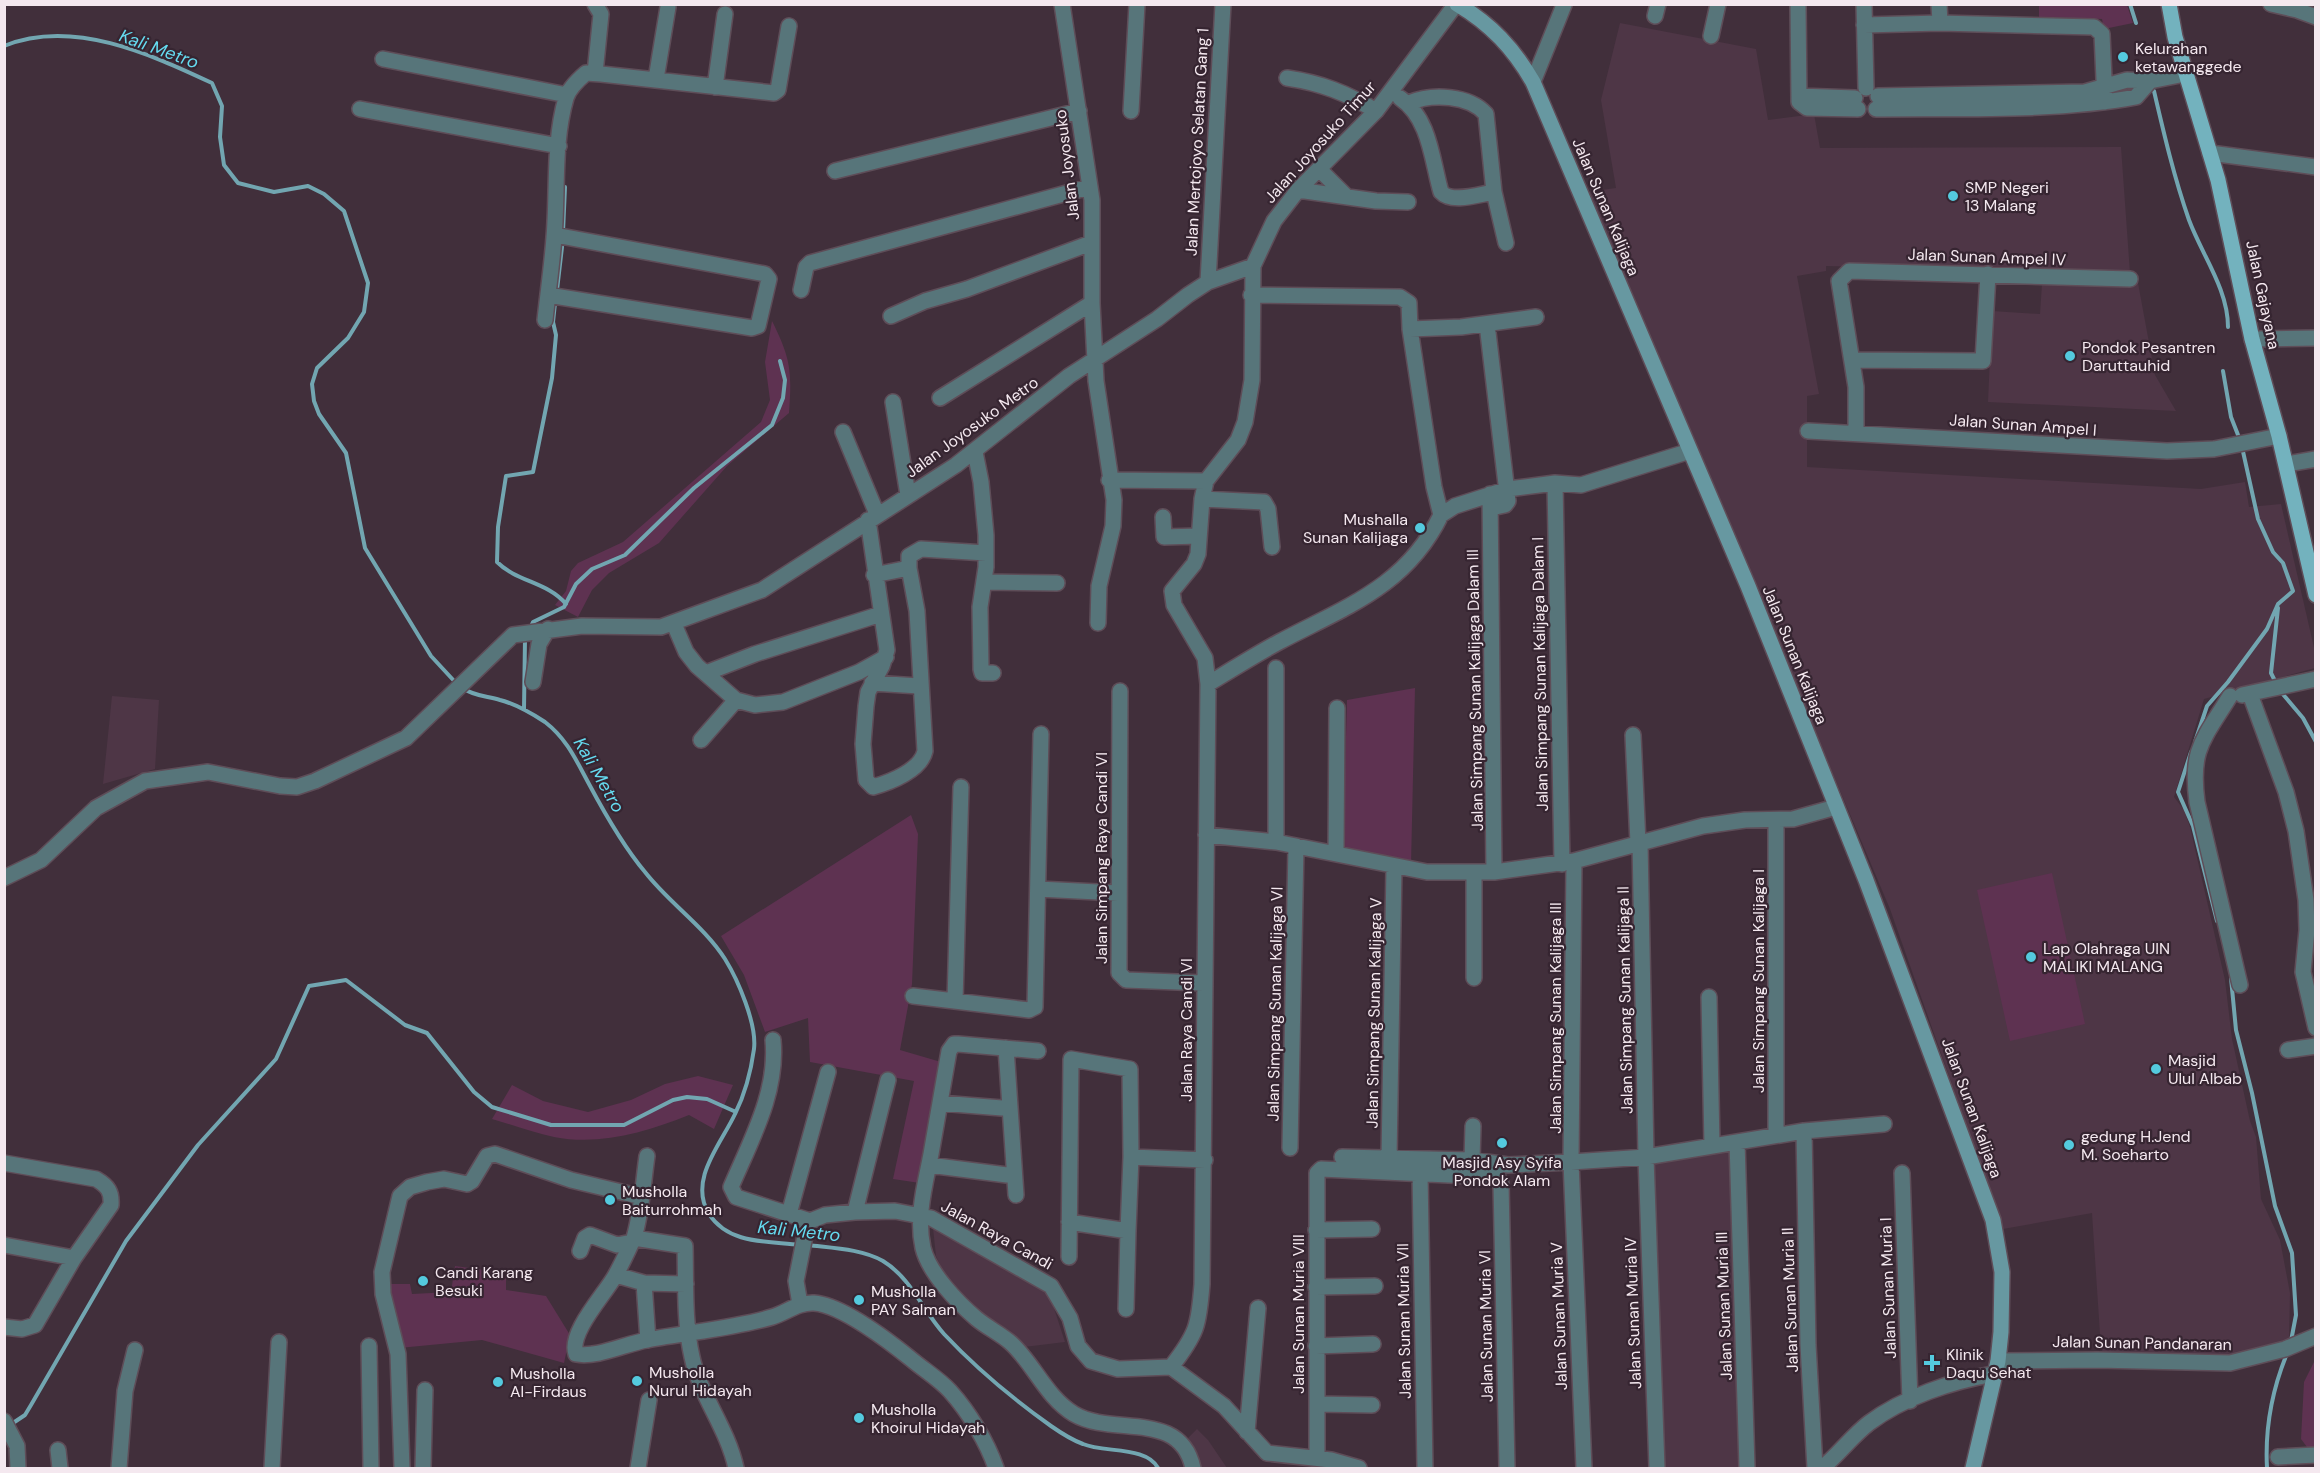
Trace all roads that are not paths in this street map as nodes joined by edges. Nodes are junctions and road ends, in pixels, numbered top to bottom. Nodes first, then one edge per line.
1 (595, 4) edge
2 (1062, 4) edge
3 (1137, 4) edge
4 (1223, 4) edge
5 (1457, 4) edge
6 (1718, 4) edge
7 (1798, 4) edge
8 (1864, 4) edge
9 (1939, 4) edge
10 (2169, 4) edge
11 (2271, 4) edge
12 (1564, 5) edge
13 (668, 7) dead end
14 (725, 14) dead end
15 (2316, 17) edge
16 (1940, 23) junction
17 (1864, 25) junction
18 (789, 26) dead end
19 (1711, 36) dead end
20 (383, 59) dead end
21 (595, 73) junction
22 (2185, 74) junction
23 (1287, 78) dead end
24 (656, 79) junction
25 (2150, 81) junction
26 (1533, 82) junction
27 (2104, 86) junction
28 (715, 87) junction
29 (1391, 91) junction
30 (567, 95) junction
31 (1867, 100) junction
32 (1987, 102) junction
33 (2105, 102) junction
34 (1409, 103) junction
35 (360, 109) dead end
36 (1079, 111) junction
37 (1131, 111) dead end
38 (1376, 111) junction
39 (559, 146) junction
40 (2210, 153) junction
41 (2316, 167) edge
42 (1320, 170) junction
43 (835, 171) dead end
44 (1089, 187) junction
45 (1298, 190) junction
46 (1494, 192) junction
47 (1346, 196) junction
48 (1408, 202) dead end
49 (555, 235) junction
50 (1091, 243) junction
51 (1506, 243) dead end
52 (1253, 266) junction
53 (1988, 274) junction
54 (2130, 279) dead end
55 (1208, 282) junction
56 (801, 290) dead end
57 (548, 295) junction
58 (1251, 295) junction
59 (1092, 303) junction
60 (891, 316) dead end
61 (1536, 318) dead end
62 (545, 320) dead end
63 (1486, 324) junction
64 (1410, 329) junction
65 (2316, 338) edge
66 (2252, 339) junction
67 (1095, 359) junction
68 (1852, 360) junction
69 (940, 398) dead end
70 (893, 402) dead end
71 (1808, 431) dead end
72 (843, 432) dead end
73 (1856, 432) junction
74 (2279, 436) junction
75 (1690, 451) junction
76 (975, 452) junction
77 (2316, 459) edge
78 (2286, 464) junction
79 (1109, 480) junction
80 (1206, 481) junction
81 (1555, 483) junction
82 (1508, 489) junction
83 (908, 495) junction
84 (1202, 499) junction
85 (1490, 501) junction
86 (1441, 515) junction
87 (872, 517) junction
88 (1163, 517) dead end
89 (1199, 536) junction
90 (1272, 547) dead end
91 (986, 553) junction
92 (909, 568) junction
93 (874, 575) junction
94 (985, 582) junction
95 (1057, 583) dead end
96 (2316, 595) edge
97 (882, 614) junction
98 (1098, 622) dead end
99 (674, 624) junction
100 (545, 630) junction
101 (886, 657) junction
102 (1276, 669) dead end
103 (706, 673) junction
104 (993, 673) dead end
105 (2310, 680) edge
106 (533, 682) dead end
107 (872, 683) junction
108 (1208, 684) junction
109 (919, 686) junction
110 (1120, 691) dead end
111 (2257, 692) junction
112 (736, 700) junction
113 (1337, 708) dead end
114 (1041, 734) dead end
115 (1633, 735) dead end
116 (701, 740) dead end
117 (961, 788) dead end
118 (1836, 807) junction
119 (1776, 824) junction
120 (1206, 835) junction
121 (1276, 842) junction
122 (1639, 843) junction
123 (1296, 853) junction
124 (1336, 853) junction
125 (1570, 866) junction
126 (1394, 867) junction
127 (1474, 872) junction
128 (1494, 872) junction
129 (4, 878) edge
130 (1038, 889) junction
131 (1118, 892) junction
132 (2309, 971) edge
133 (1474, 978) dead end
134 (1203, 983) junction
135 (2240, 985) dead end
136 (913, 996) dead end
137 (1709, 997) dead end
138 (955, 1001) junction
139 (2316, 1028) edge
140 (773, 1040) dead end
141 (2316, 1046) edge
142 (1006, 1048) junction
143 (2288, 1050) dead end
144 (1038, 1051) dead end
145 (828, 1072) dead end
146 (888, 1080) dead end
147 (940, 1103) junction
148 (1002, 1108) dead end
149 (1884, 1124) dead end
150 (1473, 1126) dead end
151 (1804, 1131) junction
152 (1776, 1135) junction
153 (1737, 1142) junction
154 (1712, 1145) junction
155 (1290, 1148) dead end
156 (647, 1156) dead end
157 (1131, 1157) junction
158 (1342, 1157) dead end
159 (1646, 1157) junction
160 (1389, 1158) junction
161 (1205, 1160) junction
162 (1472, 1160) junction
163 (4, 1162) edge
164 (1571, 1162) junction
165 (929, 1166) junction
166 (1420, 1173) junction
167 (1902, 1173) dead end
168 (1007, 1175) dead end
169 (1016, 1195) dead end
170 (642, 1197) junction
171 (791, 1209) junction
172 (855, 1212) junction
173 (920, 1214) junction
174 (814, 1221) junction
175 (1069, 1222) junction
176 (1372, 1229) dead end
177 (1316, 1230) junction
178 (1128, 1231) junction
179 (633, 1240) junction
180 (4, 1245) edge
181 (580, 1251) dead end
182 (1069, 1257) dead end
183 (74, 1258) junction
184 (616, 1275) junction
185 (645, 1283) junction
186 (686, 1284) junction
187 (1375, 1286) dead end
188 (1316, 1287) junction
189 (800, 1304) junction
190 (1258, 1308) dead end
191 (1126, 1310) dead end
192 (4, 1327) edge
193 (690, 1333) junction
194 (2316, 1336) edge
195 (648, 1340) junction
196 (279, 1342) dead end
197 (1373, 1344) dead end
198 (369, 1346) dead end
199 (1316, 1346) junction
200 (135, 1350) dead end
201 (1171, 1367) junction
202 (1996, 1367) junction
203 (425, 1390) dead end
204 (649, 1400) dead end
205 (1910, 1401) junction
206 (1317, 1404) junction
207 (1372, 1405) dead end
208 (5, 1421) edge
209 (1247, 1432) junction
210 (58, 1450) dead end
211 (2316, 1455) edge
212 (2278, 1457) dead end
213 (1317, 1458) junction
214 (18, 1468) edge
215 (60, 1468) edge
216 (119, 1468) edge
217 (272, 1468) edge
218 (371, 1468) edge
219 (402, 1468) edge
220 (423, 1468) edge
221 (638, 1468) edge
222 (736, 1468) edge
223 (996, 1468) edge
224 (1192, 1468) edge
225 (1359, 1468) edge
226 (1425, 1468) edge
227 (1507, 1468) edge
228 (1584, 1468) edge
229 (1657, 1468) edge
230 (1747, 1468) edge
231 (1815, 1468) edge
232 (1822, 1468) edge
233 (1973, 1468) edge

1 - 21 street
2 - 36 street, Jalan Joyosuko
3 - 37 street
4 - 55 street, Jalan Mertojoyo Selatan Gang 1
5 - 26 main road, Jalan Sunan Kalijaga
5 - 29 street, Jalan Joyosuko Timur
6 - 19 street
7 - 31 street
8 - 17 street
9 - 16 street
10 - 22 main road, Jalan Gajayana
11 - 15 street
12 - 26 street
13 - 24 street
14 - 28 street
16 - 17 street
16 - 27 street
17 - 31 street
18 - 28 street
20 - 30 street
21 - 24 street
21 - 30 street
22 - 25 street
22 - 40 main road, Jalan Gajayana
23 - 38 street
24 - 28 street
25 - 27 street
25 - 33 street
26 - 75 main road, Jalan Sunan Kalijaga
27 - 32 street
27 - 33 street
29 - 34 street
29 - 38 street, Jalan Joyosuko Timur
30 - 39 street
31 - 32 street
32 - 33 street
34 - 46 street
34 - 46 street
35 - 39 street
36 - 43 street
36 - 44 street, Jalan Joyosuko
38 - 42 street, Jalan Joyosuko Timur
39 - 49 street
40 - 41 street
40 - 66 main road, Jalan Gajayana
42 - 45 street, Jalan Joyosuko Timur
42 - 47 street
44 - 50 street, Jalan Joyosuko
44 - 56 street
45 - 47 street
45 - 52 street, Jalan Joyosuko Timur
46 - 51 street
47 - 48 street
49 - 57 street
49 - 57 street
50 - 59 street, Jalan Joyosuko
50 - 60 street
52 - 55 street, Jalan Joyosuko Metro
52 - 58 street, Jalan Joyosuko Timur
53 - 54 street, Jalan Sunan Ampel IV
53 - 68 street
53 - 68 street, Jalan Sunan Ampel IV
55 - 67 street, Jalan Joyosuko Metro
57 - 62 street
58 - 64 street
58 - 80 street, Jalan Joyosuko Timur
59 - 67 street, Jalan Joyosuko
59 - 69 street
61 - 63 street
63 - 64 street
63 - 82 street
64 - 86 street
65 - 66 street
66 - 74 main road, Jalan Gajayana
67 - 76 street, Jalan Joyosuko Metro
67 - 79 street, Jalan Joyosuko
68 - 73 street
70 - 83 street
71 - 73 street, Jalan Sunan Ampel I
72 - 87 street
73 - 74 street, Jalan Sunan Ampel I
74 - 78 main road, Jalan Gajayana
75 - 81 street
75 - 118 main road, Jalan Sunan Kalijaga
76 - 83 street, Jalan Joyosuko Metro
76 - 91 street
77 - 78 street
78 - 96 main road, Jalan Gajayana
79 - 80 street
79 - 98 street, Jalan Joyosuko
80 - 84 street, Jalan Joyosuko Timur
81 - 82 street
81 - 125 street, Jalan Simpang Sunan Kalijaga Dalam I
82 - 85 street
83 - 87 street, Jalan Joyosuko Metro
84 - 89 street, Jalan Joyosuko Timur
84 - 90 street
85 - 86 street
85 - 128 street, Jalan Simpang Sunan Kalijaga Dalam III
86 - 108 street
87 - 93 street
87 - 99 street, Jalan Joyosuko Metro
88 - 89 street
89 - 108 street, Jalan Joyosuko Timur
91 - 92 street
91 - 94 street
92 - 93 street
92 - 109 street
93 - 97 street
94 - 95 street
94 - 104 street
97 - 101 street
97 - 103 street
99 - 100 street, Jalan Joyosuko Metro
99 - 103 street
100 - 106 street
100 - 129 street, Jalan Joyosuko Metro
101 - 107 street
101 - 112 street
102 - 121 street
103 - 112 street
105 - 111 street
107 - 109 street
107 - 109 street
108 - 120 street, Jalan Raya Candi VI
110 - 131 street, Jalan Simpang Raya Candi VI
111 - 132 street
111 - 135 street
112 - 116 street
113 - 124 street
114 - 130 street
115 - 122 street, Jalan Simpang Sunan Kalijaga II
117 - 138 street
118 - 119 street
118 - 202 main road, Jalan Sunan Kalijaga
119 - 122 street
119 - 152 street, Jalan Simpang Sunan Kalijaga I
120 - 121 street
120 - 134 street, Jalan Raya Candi VI
121 - 123 street
122 - 125 street
122 - 159 street, Jalan Simpang Sunan Kalijaga II
123 - 124 street
123 - 155 street, Jalan Simpang Sunan Kalijaga VI
124 - 126 street
125 - 128 street
125 - 164 street, Jalan Simpang Sunan Kalijaga III
126 - 127 street
126 - 160 street, Jalan Simpang Sunan Kalijaga V
127 - 128 street
127 - 133 street
130 - 131 street
130 - 138 street
131 - 134 street, Jalan Simpang Raya Candi VI
132 - 139 street
134 - 161 street, Jalan Raya Candi VI
136 - 138 street
137 - 154 street
140 - 171 street
141 - 143 street
142 - 144 street
142 - 147 street
142 - 169 street
145 - 171 street
146 - 172 street
147 - 148 street
147 - 165 street
149 - 151 street
150 - 162 street
151 - 152 street
151 - 231 street, Jalan Sunan Muria II
152 - 153 street
153 - 154 street
153 - 230 street, Jalan Sunan Muria III
154 - 159 street
156 - 170 street
157 - 161 street
157 - 175 street
157 - 178 street
158 - 160 street
159 - 164 street
159 - 229 street, Jalan Sunan Muria IV
160 - 162 street
161 - 201 street, Jalan Raya Candi VI
162 - 164 street
163 - 183 street
164 - 228 street, Jalan Sunan Muria V
165 - 168 street
165 - 173 street
166 - 177 street, Jalan Sunan Muria VIII
166 - 226 street, Jalan Sunan Muria VII
166 - 227 street, Jalan Sunan Muria VI
167 - 205 street, Jalan Sunan Muria I
170 - 179 street
170 - 219 street
171 - 174 street
172 - 173 street, Jalan Raya Candi
172 - 174 street, Jalan Raya Candi
173 - 201 street, Jalan Raya Candi
173 - 224 street
174 - 189 street
175 - 178 street
175 - 182 street
176 - 177 street
177 - 188 street, Jalan Sunan Muria VIII
178 - 191 street
179 - 181 street
179 - 184 street
179 - 186 street
180 - 183 street
183 - 192 street
184 - 185 street
184 - 195 street
185 - 186 street
185 - 195 street
186 - 193 street
187 - 188 street
188 - 199 street, Jalan Sunan Muria VIII
189 - 193 street
189 - 223 street
190 - 209 street
193 - 195 street
193 - 222 street
194 - 202 street, Jalan Sunan Pandanaran
196 - 217 street
197 - 199 street
198 - 218 street
199 - 206 street, Jalan Sunan Muria VIII
200 - 216 street
201 - 209 street
202 - 205 street, Jalan Sunan Pandanaran
202 - 233 main road, Jalan Sunan Kalijaga
203 - 220 street
204 - 221 street
205 - 232 street, Jalan Sunan Pandanaran
206 - 207 street
206 - 213 street, Jalan Sunan Muria VIII
208 - 214 street
209 - 213 street
210 - 215 street
211 - 212 street
213 - 225 street

